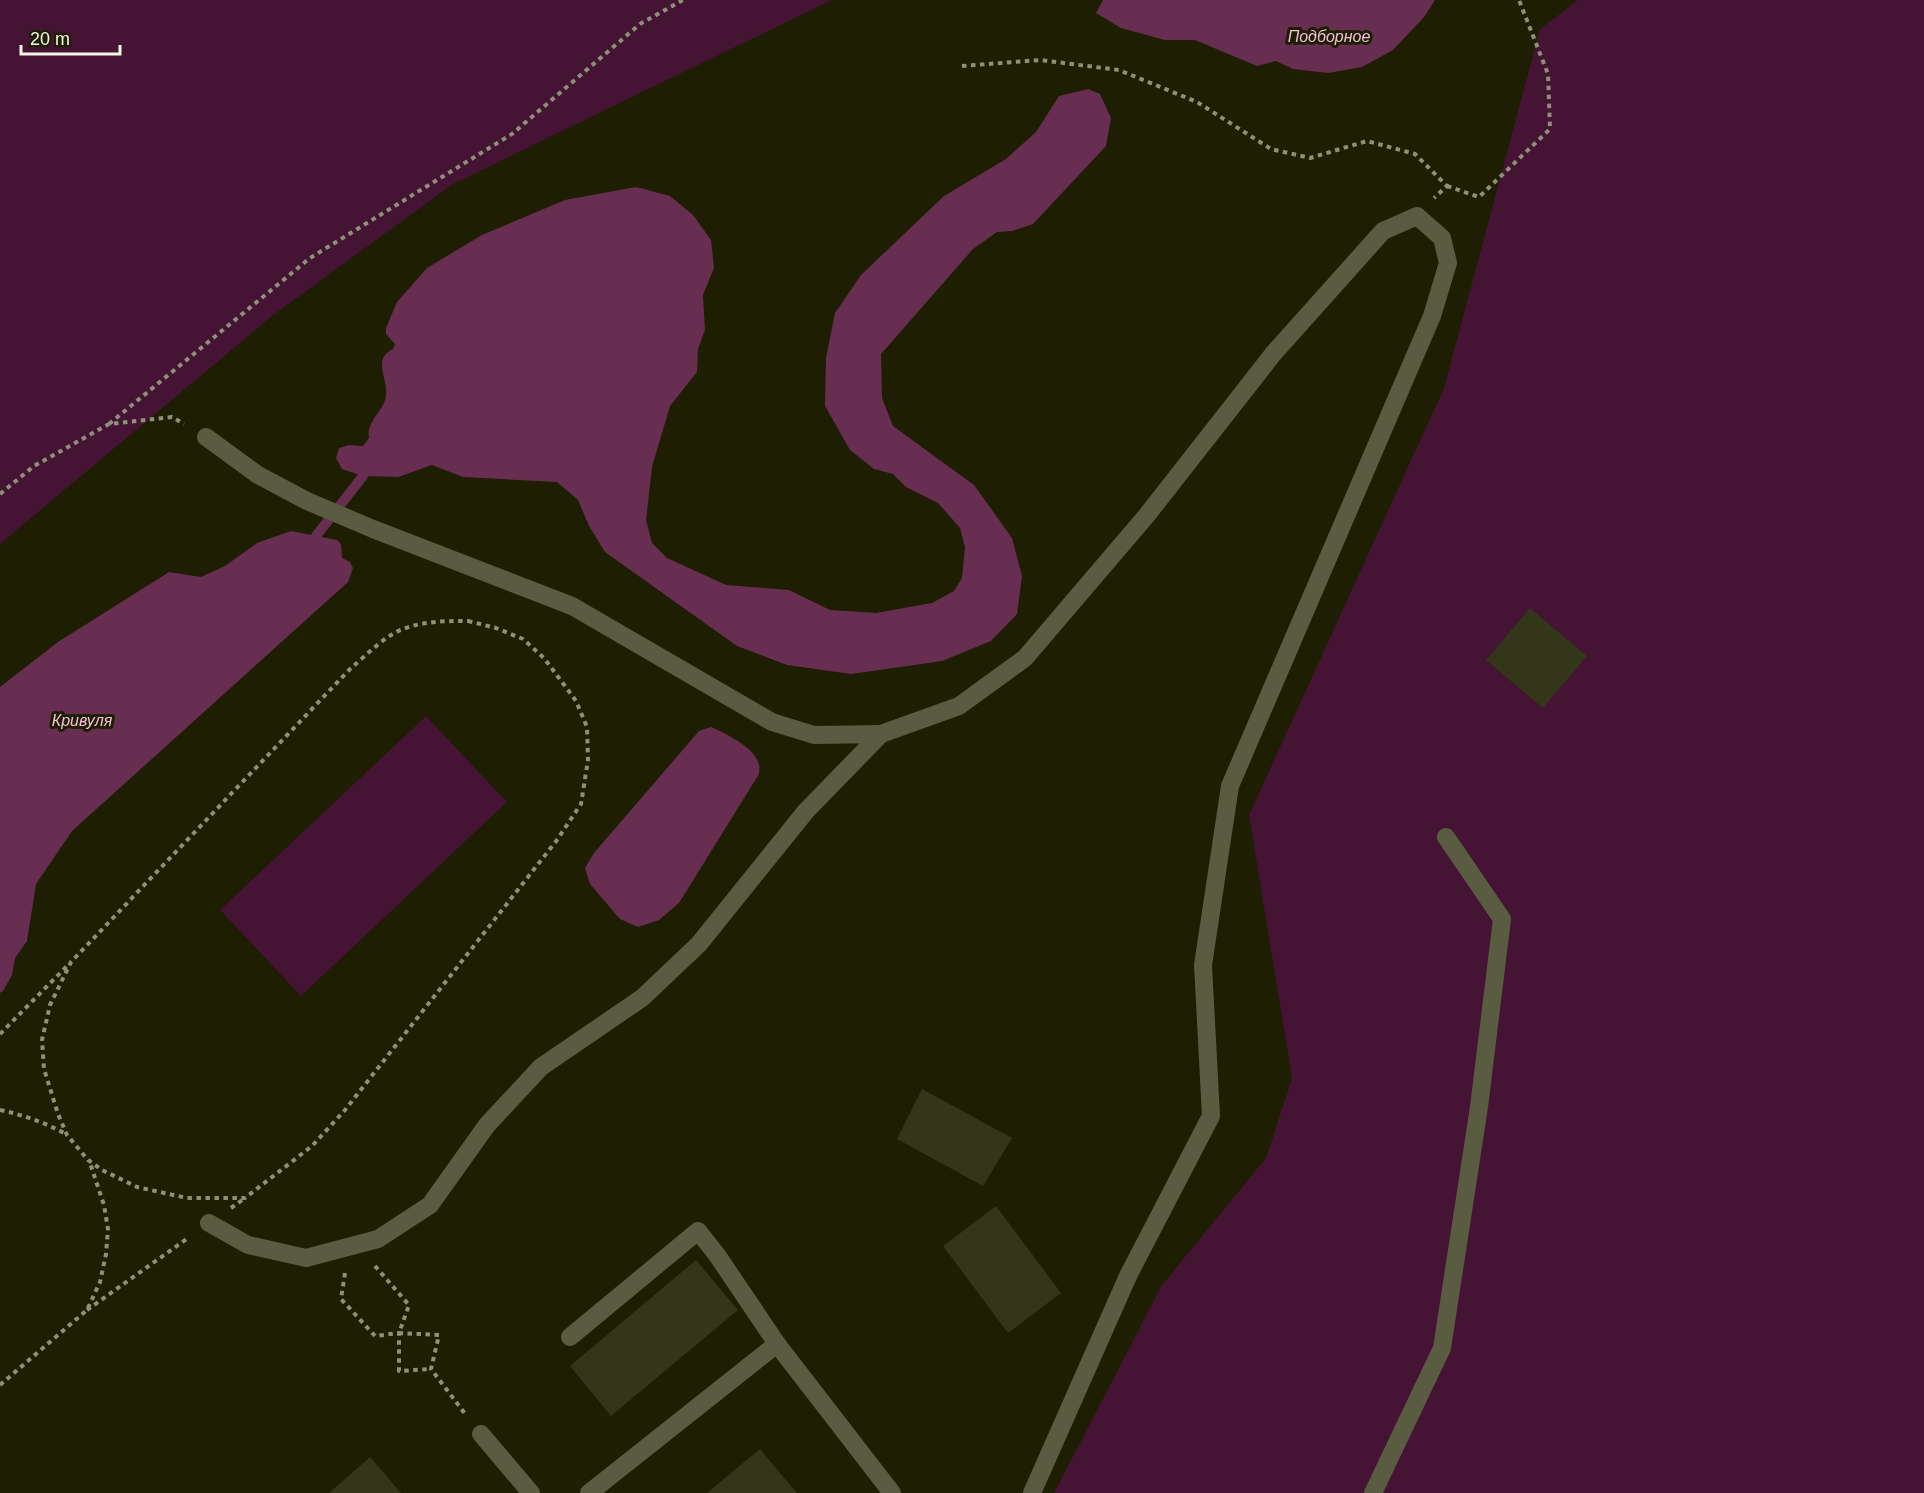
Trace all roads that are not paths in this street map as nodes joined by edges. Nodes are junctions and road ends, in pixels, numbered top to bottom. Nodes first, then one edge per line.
1 (206, 436) road end
2 (880, 734) junction
3 (1446, 837) dead end
4 (209, 1223) road end
5 (570, 1337) dead end
6 (777, 1344) junction
7 (481, 1434) road end
8 (531, 1493) edge
9 (589, 1493) edge
10 (892, 1493) edge
11 (1032, 1493) edge
12 (1373, 1493) edge

1 - 2 street
2 - 4 street
2 - 11 street
3 - 12 street
5 - 6 street
6 - 9 street
6 - 10 street
7 - 8 street

